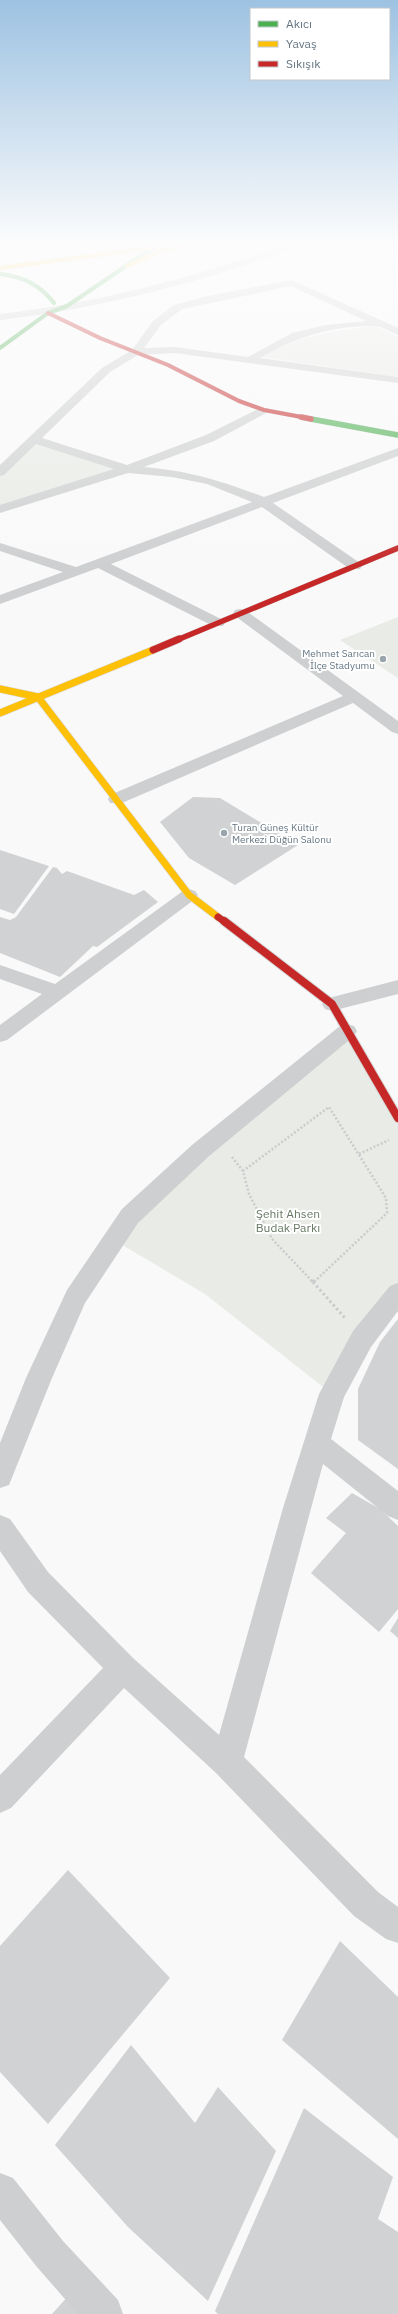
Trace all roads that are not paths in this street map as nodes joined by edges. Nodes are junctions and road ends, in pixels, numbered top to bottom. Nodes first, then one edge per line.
1 (156, 351) edge
2 (182, 351) edge
3 (265, 351) edge
4 (136, 352) junction
5 (250, 360) junction
6 (398, 380) edge
7 (264, 410) junction
8 (398, 435) edge
9 (34, 439) junction
10 (398, 452) edge
11 (127, 469) junction
12 (0, 472) edge
13 (264, 502) junction
14 (0, 509) edge
15 (0, 547) edge
16 (398, 548) edge
17 (98, 564) junction
18 (356, 566) junction
19 (76, 572) junction
20 (0, 600) edge
21 (240, 613) junction
22 (218, 623) junction
23 (0, 690) edge
24 (38, 697) junction
25 (354, 697) junction
26 (0, 713) edge
27 (398, 729) edge
28 (116, 799) junction
29 (189, 895) junction
30 (0, 972) edge
31 (398, 987) edge
32 (58, 992) junction
33 (332, 1004) junction
34 (347, 1031) junction
35 (0, 1035) edge
36 (398, 1118) edge
37 (398, 1293) edge
38 (317, 1444) junction
39 (0, 1476) edge
40 (398, 1507) edge
41 (0, 1528) edge
42 (123, 1668) junction
43 (227, 1762) junction
44 (0, 1798) edge
45 (398, 1928) edge
46 (0, 2191) edge
47 (104, 2314) edge

1 - 4 street
2 - 5 street
3 - 5 street
4 - 7 main road
4 - 9 street
5 - 6 street
7 - 8 main road
7 - 11 street
9 - 11 street
9 - 12 street
10 - 13 street
11 - 13 street
11 - 14 street
13 - 17 street
13 - 18 street
15 - 19 street
16 - 18 main road
17 - 19 street
17 - 22 street
18 - 21 main road
19 - 20 street
21 - 22 main road
21 - 25 street
22 - 24 main road
23 - 24 main road
24 - 26 main road
24 - 28 main road
25 - 27 street
25 - 28 street
28 - 29 main road
29 - 32 street
29 - 33 main road
30 - 32 street
31 - 33 street
32 - 35 street
33 - 34 main road
34 - 36 main road
34 - 39 street
37 - 38 street
38 - 40 street
38 - 43 street
41 - 42 street
42 - 43 street
42 - 44 street
43 - 45 street
46 - 47 street

